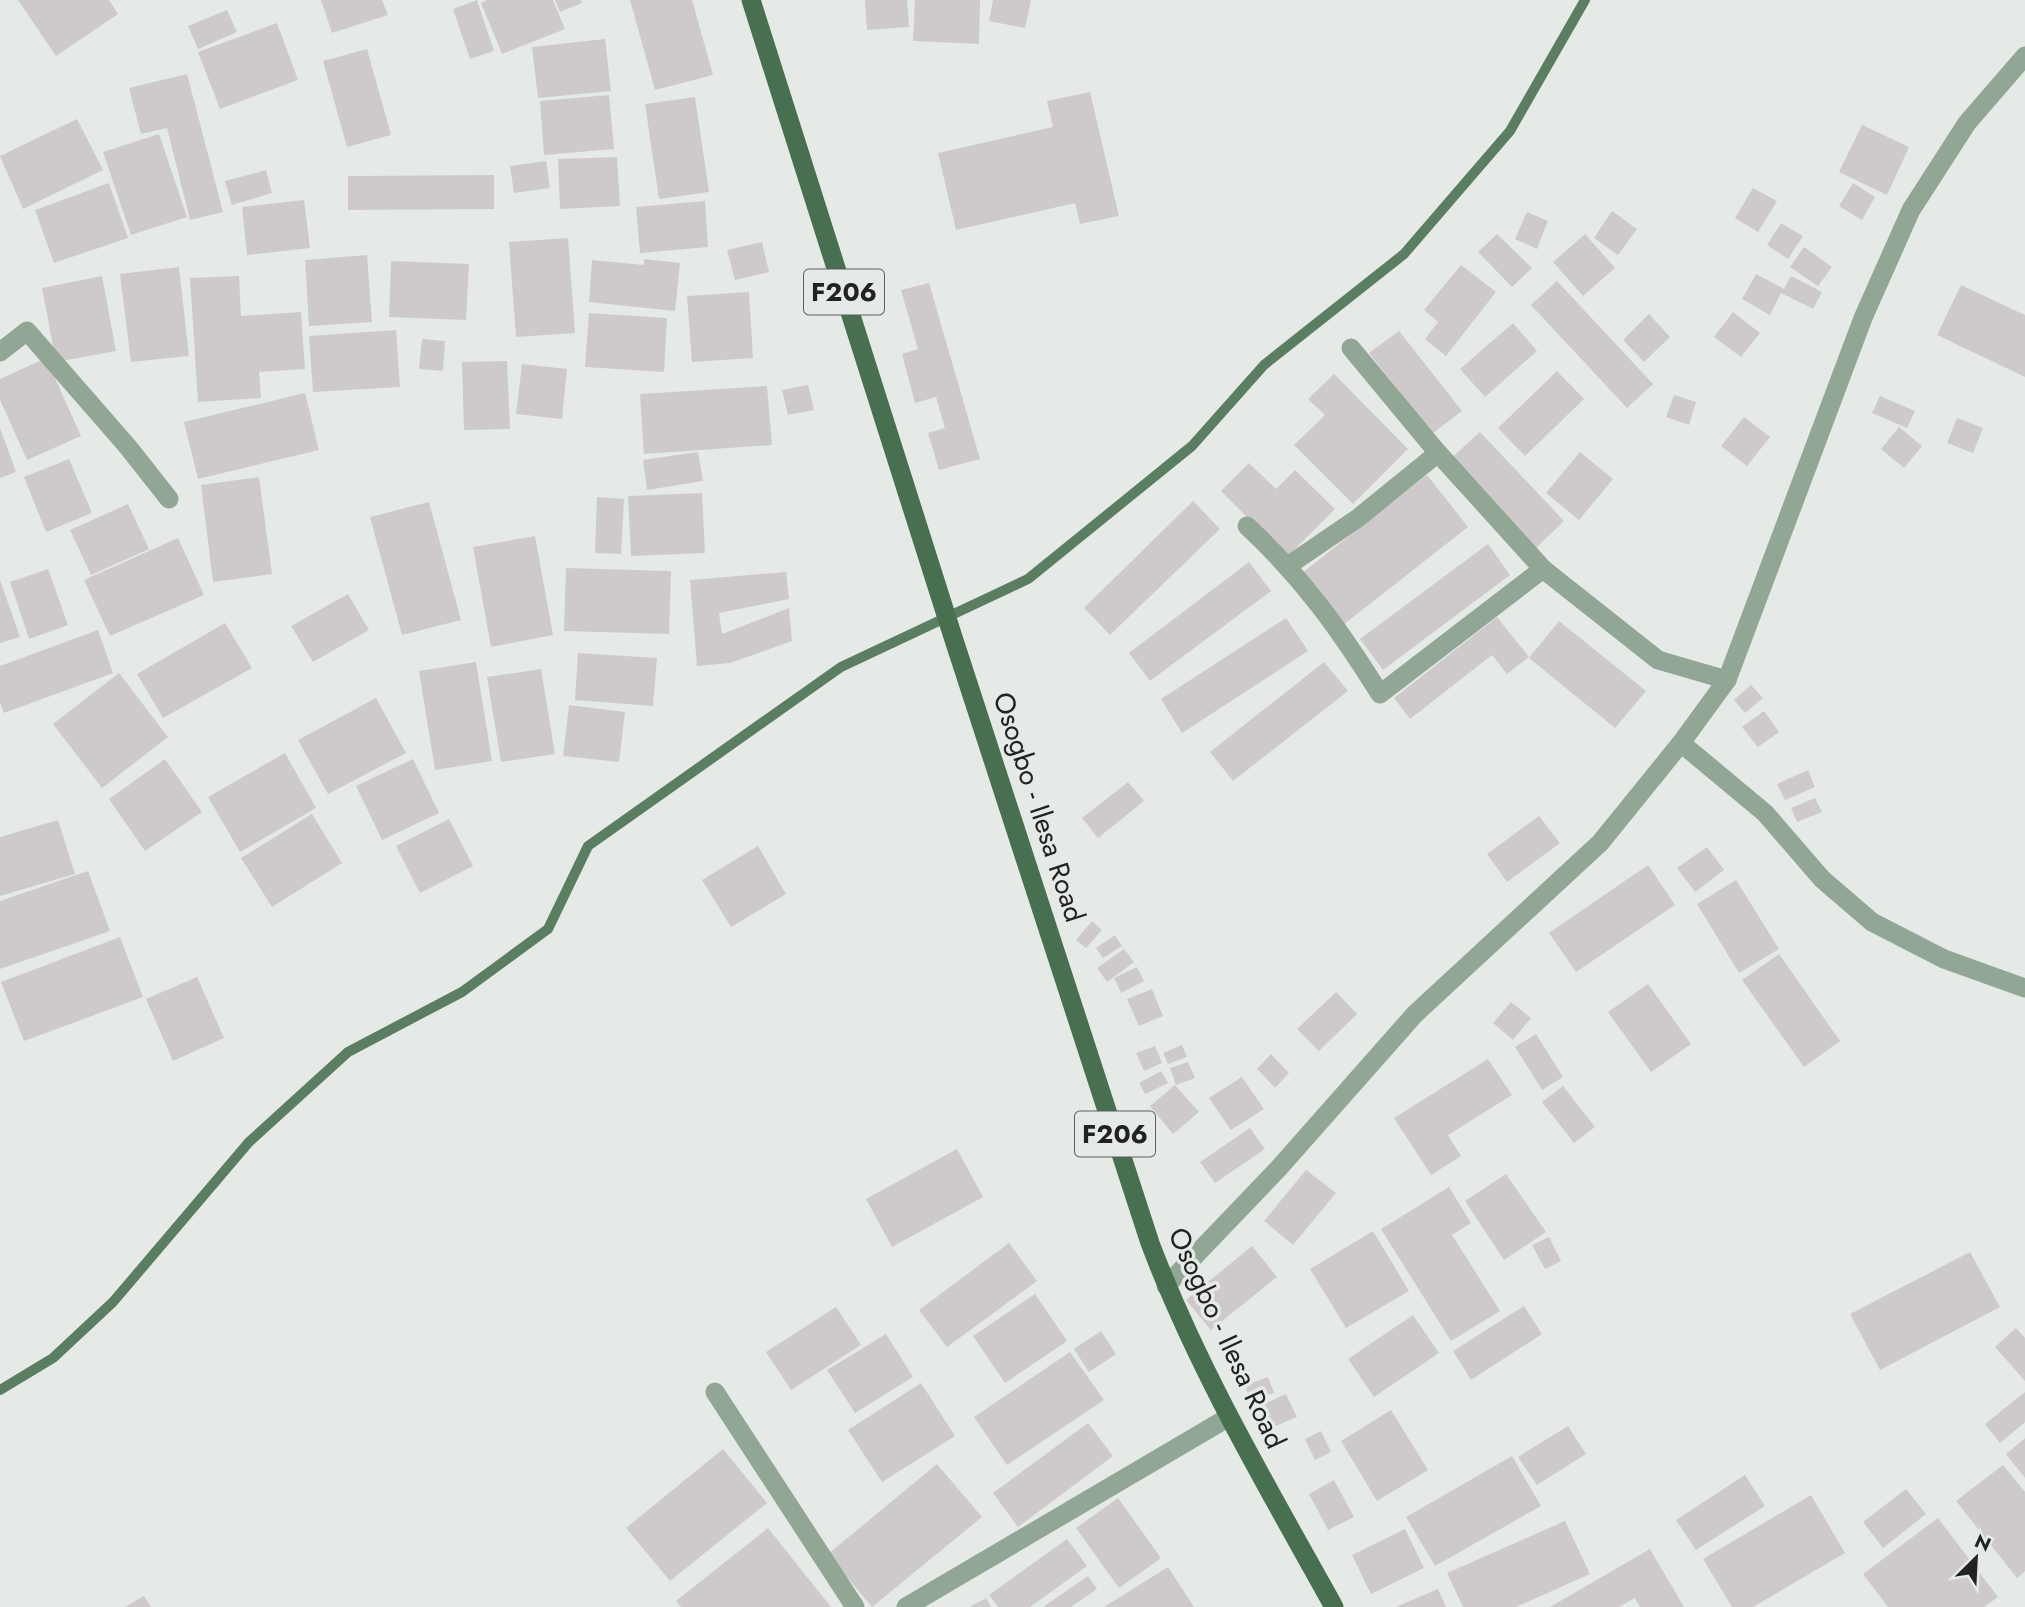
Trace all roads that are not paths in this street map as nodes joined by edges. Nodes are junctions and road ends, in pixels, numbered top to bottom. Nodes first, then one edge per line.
1 (751, 0) edge
2 (2025, 56) edge
3 (1351, 348) dead end
4 (0, 352) edge
5 (1438, 453) junction
6 (169, 499) dead end
7 (1247, 526) dead end
8 (1289, 565) junction
9 (1543, 569) junction
10 (1727, 680) junction
11 (1681, 743) junction
12 (2025, 988) edge
13 (1166, 1286) junction
14 (715, 1392) dead end
15 (1229, 1417) junction
16 (855, 1607) edge
17 (906, 1607) edge
18 (1334, 1607) edge

1 - 13 main road, Osogbo - Ilesa Road / F206
2 - 10 street
3 - 5 street
4 - 6 street
5 - 8 street
5 - 9 street
7 - 8 street
8 - 9 street
9 - 10 street
10 - 11 street
11 - 12 street
11 - 13 street
13 - 15 main road, Osogbo - Ilesa Road / F206
14 - 16 street
15 - 17 street
15 - 18 main road, Osogbo - Ilesa Road / F206

